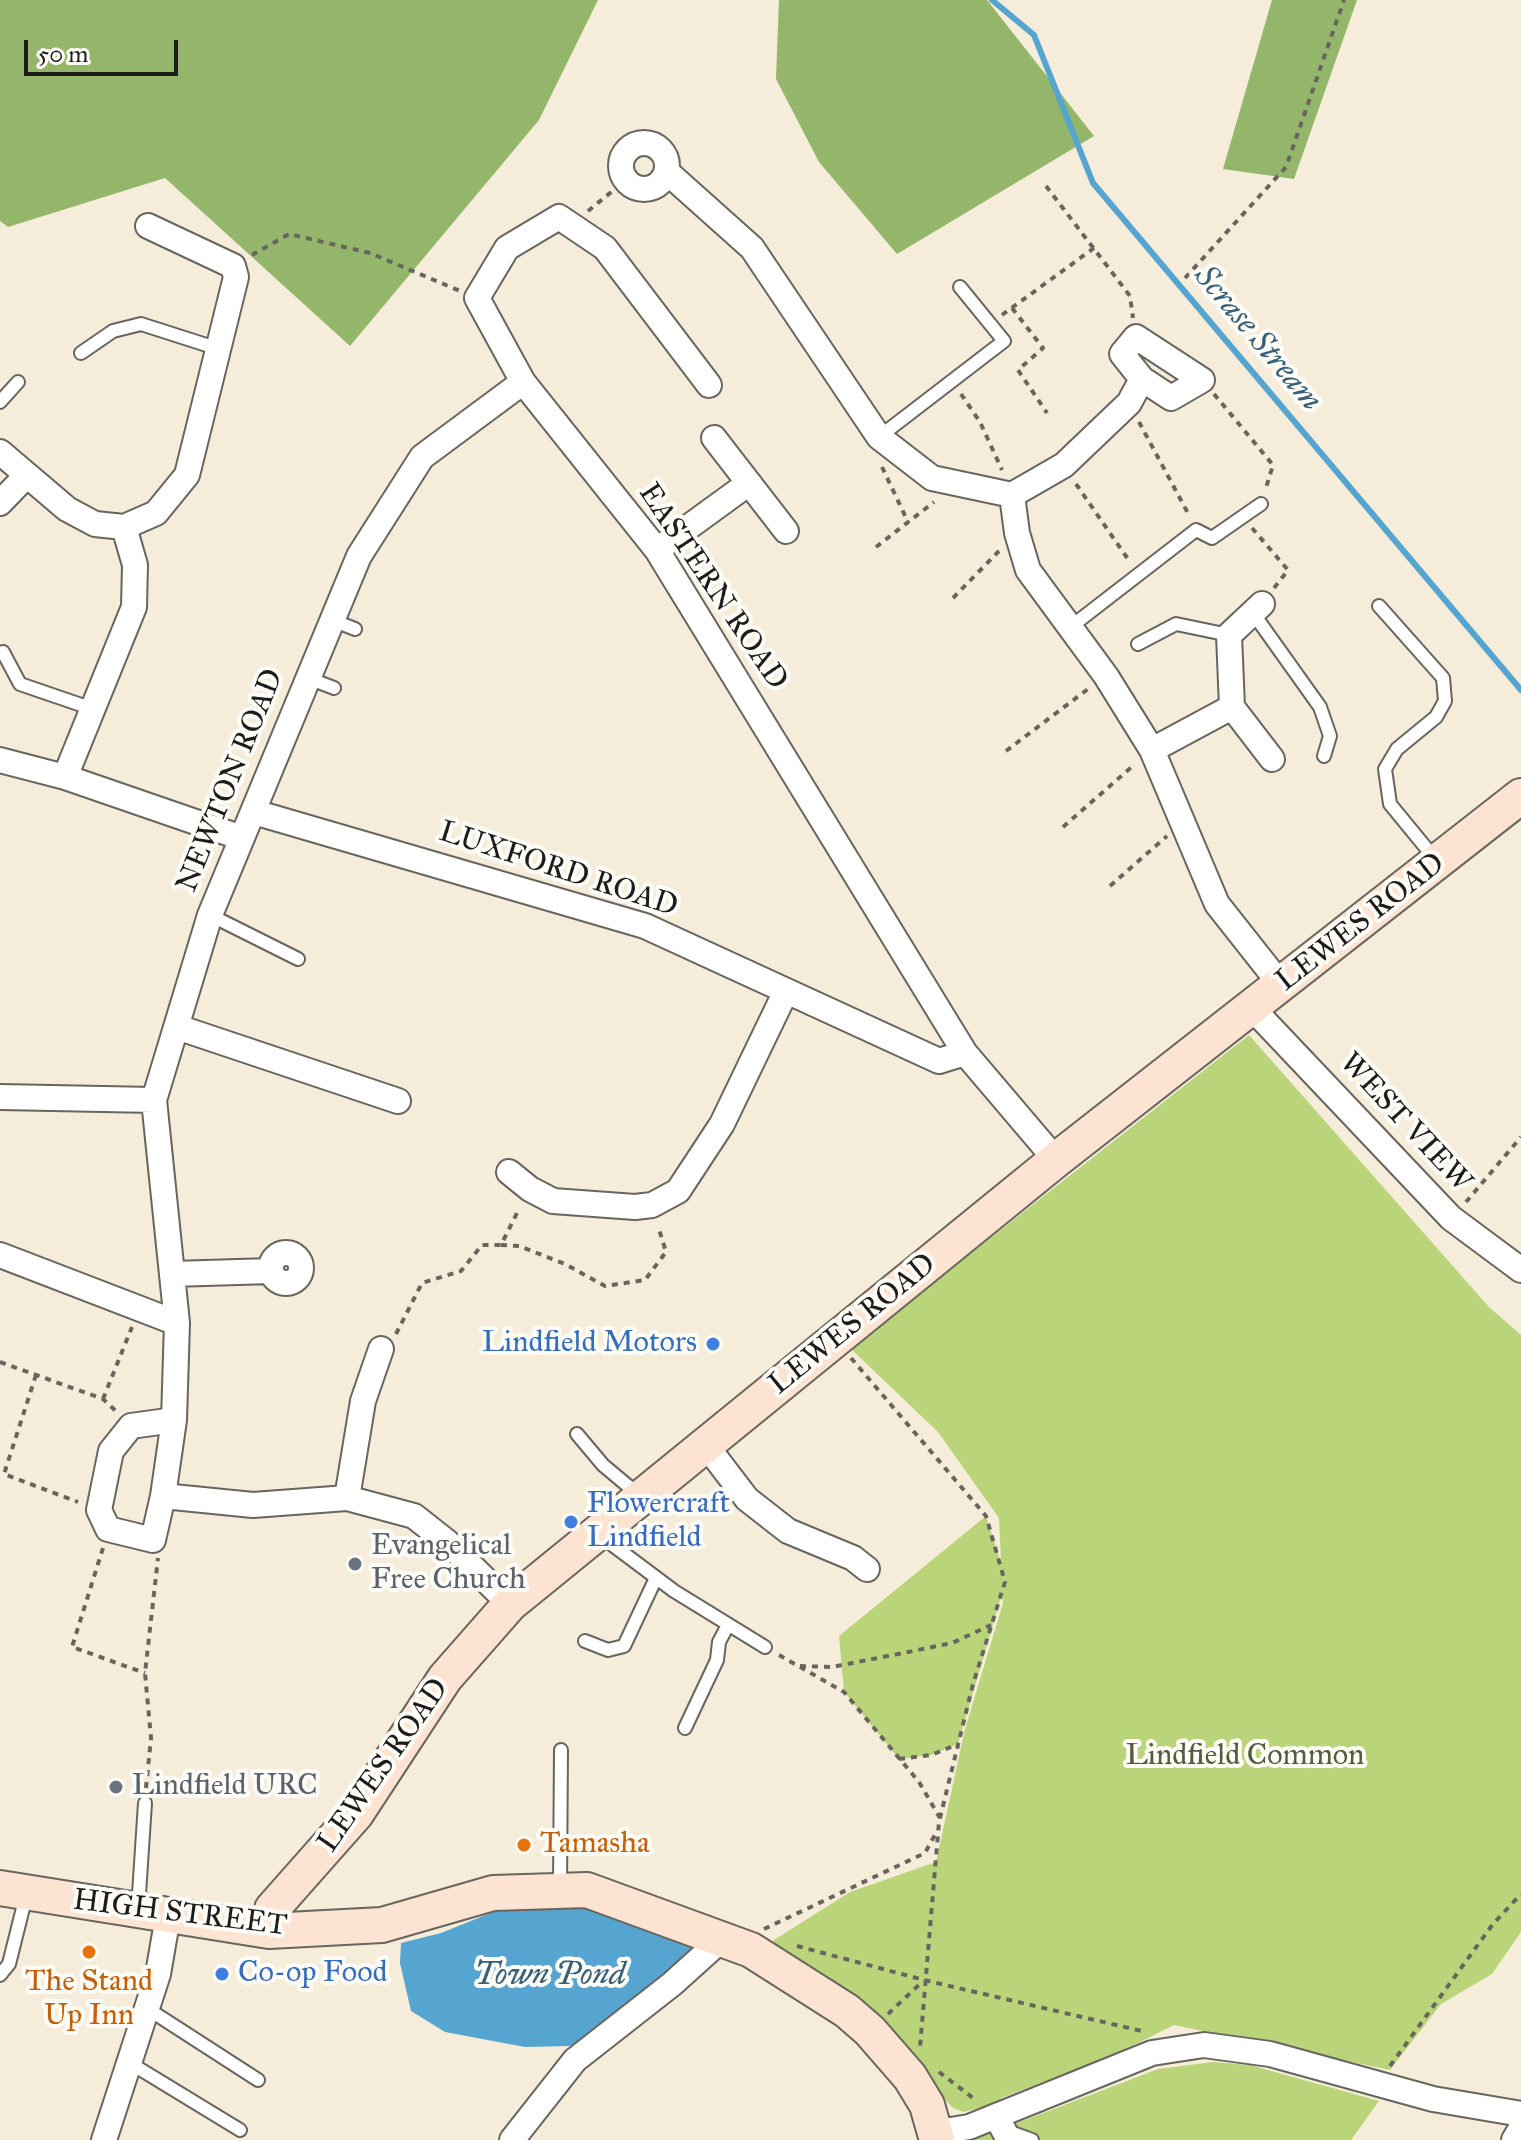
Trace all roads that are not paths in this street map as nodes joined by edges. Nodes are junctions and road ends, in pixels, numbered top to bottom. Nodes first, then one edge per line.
1 (667, 172) junction
2 (148, 226) dead end
3 (960, 287) dead end
4 (219, 349) junction
5 (81, 353) dead end
6 (1142, 379) junction
7 (18, 382) dead end
8 (523, 382) junction
9 (709, 385) dead end
10 (0, 402) edge
11 (879, 437) junction
12 (714, 438) dead end
13 (0, 452) edge
14 (26, 476) junction
15 (749, 483) junction
16 (1012, 495) junction
17 (0, 503) edge
18 (1261, 504) road end
19 (124, 527) junction
20 (786, 531) dead end
21 (657, 550) junction
22 (1379, 606) dead end
23 (1257, 608) joint
24 (1068, 629) junction
25 (1229, 635) junction
26 (1138, 644) dead end
27 (3, 652) dead end
28 (308, 678) junction
29 (334, 688) dead end
30 (1232, 707) junction
31 (93, 709) junction
32 (1152, 750) junction
33 (1324, 756) dead end
34 (1272, 759) dead end
35 (0, 760) edge
36 (65, 777) junction
37 (1521, 796) edge
38 (254, 812) junction
39 (242, 838) junction
40 (1438, 863) junction
41 (210, 915) junction
42 (298, 959) dead end
43 (1281, 985) junction
44 (786, 991) junction
45 (1252, 1008) junction
46 (177, 1027) junction
47 (965, 1053) junction
48 (0, 1097) edge
49 (154, 1100) junction
50 (398, 1101) dead end
51 (1056, 1160) junction
52 (509, 1172) dead end
53 (0, 1255) edge
54 (1521, 1270) edge
55 (271, 1271) dead end
56 (172, 1274) junction
57 (177, 1323) junction
58 (381, 1349) road end
59 (174, 1420) junction
60 (577, 1434) dead end
61 (705, 1444) junction
62 (163, 1496) junction
63 (640, 1496) junction
64 (347, 1498) junction
65 (595, 1532) junction
66 (862, 1559) dead end
67 (656, 1578) junction
68 (510, 1604) junction
69 (728, 1625) junction
70 (585, 1641) dead end
71 (765, 1647) road end
72 (685, 1728) dead end
73 (561, 1750) dead end
74 (145, 1803) road end
75 (13, 1890) edge
76 (560, 1891) junction
77 (153, 1914) junction
78 (269, 1931) junction
79 (737, 1944) junction
80 (0, 1975) edge
81 (148, 2009) junction
82 (130, 2063) junction
83 (258, 2080) dead end
84 (1521, 2114) edge
85 (1004, 2124) edge
86 (1521, 2128) edge
87 (240, 2130) dead end
88 (938, 2136) edge
89 (104, 2140) edge
90 (512, 2140) edge
91 (1032, 2140) edge
92 (1514, 2140) edge

1 - 1 street
1 - 11 street
2 - 4 street
3 - 11 lane
4 - 5 lane
4 - 19 street
6 - 6 street
6 - 16 street
7 - 10 lane
8 - 9 street, EASTERN ROAD
8 - 21 street, EASTERN ROAD
8 - 28 street, NEWTON ROAD
11 - 16 street
12 - 15 street
13 - 14 street
14 - 17 street
14 - 19 street
15 - 20 street
15 - 21 street
16 - 24 street
18 - 24 lane
19 - 31 street
21 - 47 street, EASTERN ROAD
22 - 40 lane
23 - 25 street
23 - 33 lane
24 - 32 street
25 - 26 lane
25 - 30 street
27 - 31 lane
28 - 29 lane
28 - 38 street, NEWTON ROAD
30 - 32 street
30 - 34 street
31 - 36 street
32 - 43 street
35 - 36 street
36 - 39 street
37 - 40 main road, LEWES ROAD
38 - 39 street, NEWTON ROAD
38 - 44 street, LUXFORD ROAD
39 - 41 street, NEWTON ROAD
40 - 43 main road, LEWES ROAD
41 - 42 lane
41 - 46 street, NEWTON ROAD
43 - 45 main road, LEWES ROAD
44 - 47 street, LUXFORD ROAD
44 - 52 street
45 - 51 main road, LEWES ROAD
45 - 54 street, WEST VIEW
46 - 49 street, NEWTON ROAD
46 - 50 street
47 - 51 street, EASTERN ROAD
48 - 49 street
49 - 56 street, NEWTON ROAD
51 - 61 main road, LEWES ROAD
53 - 57 street
55 - 56 street
56 - 57 street, NEWTON ROAD
57 - 59 street, NEWTON ROAD
58 - 64 street
59 - 62 street, NEWTON ROAD
59 - 62 street, NEWTON ROAD
60 - 63 lane
61 - 63 main road, LEWES ROAD
61 - 66 street
62 - 64 street
63 - 65 main road, LEWES ROAD
64 - 68 street
65 - 67 lane
65 - 68 main road, LEWES ROAD
67 - 69 lane
67 - 70 lane
68 - 78 main road, LEWES ROAD
69 - 71 lane
69 - 72 lane
73 - 76 lane
74 - 77 lane
75 - 77 main road, HIGH STREET
75 - 80 lane
76 - 78 main road, HIGH STREET
76 - 79 main road, HIGH STREET
77 - 78 main road, HIGH STREET
77 - 81 street
79 - 88 main road, HIGH STREET
79 - 90 street
81 - 82 street
81 - 83 lane
82 - 87 lane
82 - 89 street
84 - 85 street
85 - 88 street
85 - 91 lane
86 - 92 street

